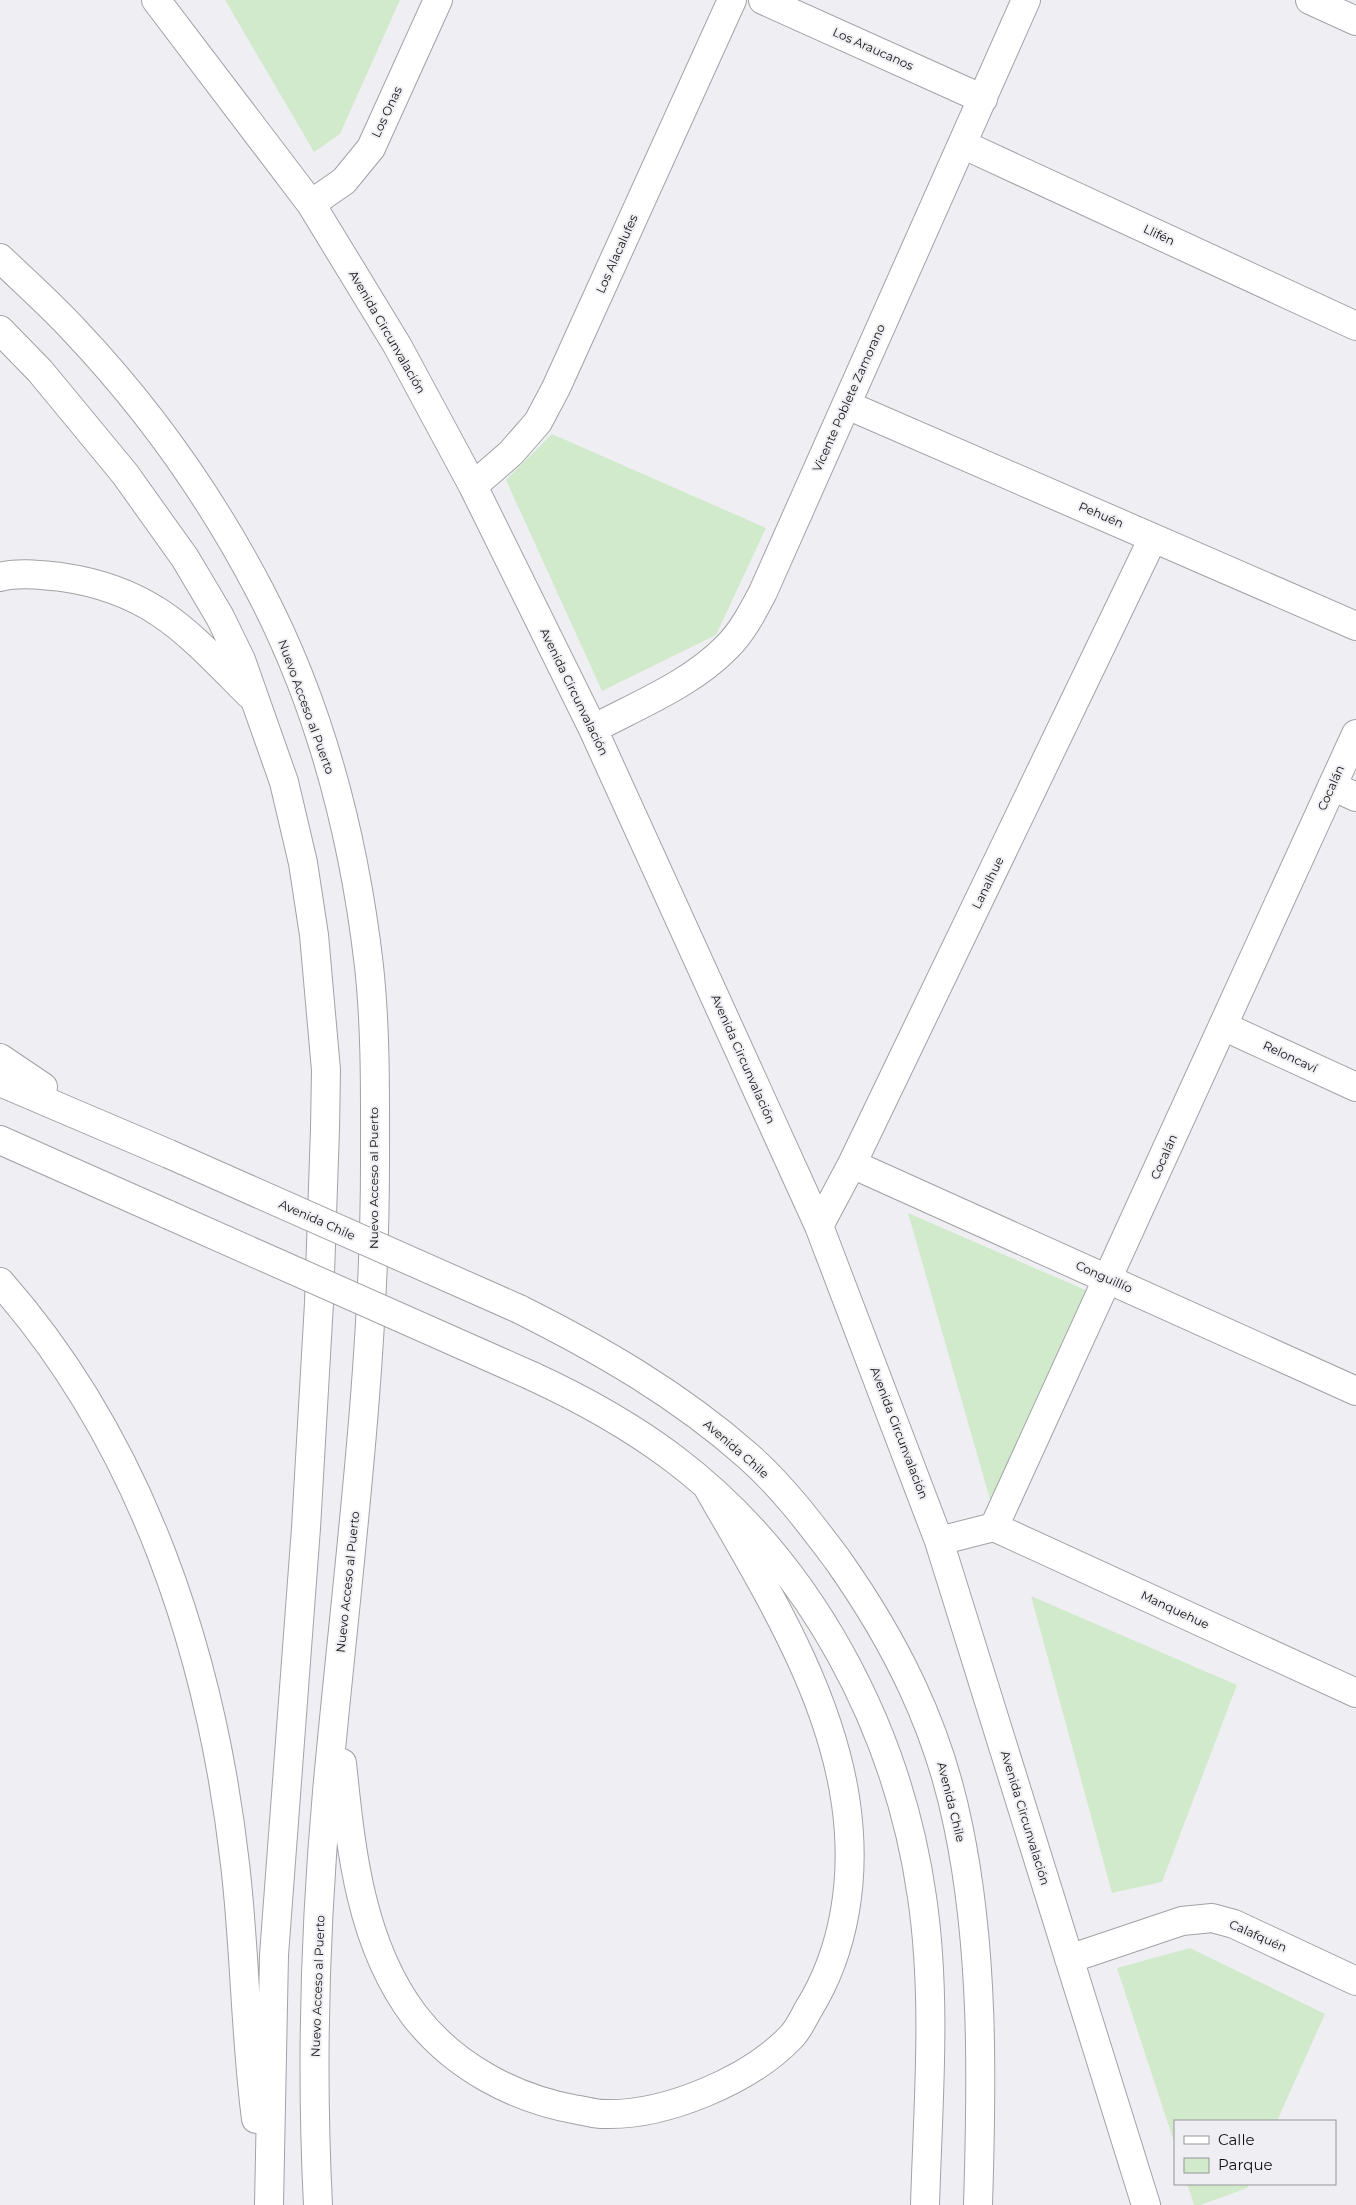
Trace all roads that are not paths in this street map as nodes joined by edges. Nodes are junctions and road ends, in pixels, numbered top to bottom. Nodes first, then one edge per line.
1 (156, 0) edge
2 (438, 0) edge
3 (732, 0) edge
4 (763, 0) edge
5 (1026, 0) edge
6 (1310, 0) edge
7 (1356, 21) edge
8 (983, 99) junction
9 (962, 144) junction
10 (312, 204) junction
11 (0, 258) edge
12 (1356, 326) edge
13 (0, 330) edge
14 (847, 405) junction
15 (472, 486) junction
16 (1153, 538) junction
17 (0, 577) edge
18 (1356, 626) edge
19 (256, 701) junction
20 (593, 729) junction
21 (1356, 734) edge
22 (1344, 792) edge
23 (1223, 1026) junction
24 (0, 1058) edge
25 (0, 1082) edge
26 (1356, 1088) edge
27 (92, 1121) junction
28 (0, 1140) edge
29 (852, 1164) junction
30 (819, 1226) junction
31 (1108, 1279) junction
32 (0, 1282) edge
33 (1356, 1391) edge
34 (707, 1486) junction
35 (994, 1528) junction
36 (939, 1541) junction
37 (1356, 1693) edge
38 (336, 1702) junction
39 (1069, 1959) junction
40 (1356, 1980) edge
41 (268, 2202) edge
42 (318, 2205) edge
43 (925, 2205) edge
44 (978, 2205) edge
45 (1146, 2205) edge

1 - 10 main road, Avenida Circunvalación
2 - 10 main road, Los Onas
3 - 15 main road, Los Alacalufes
4 - 8 main road, Los Araucanos
5 - 8 main road, Vicente Poblete Zamorano
6 - 7 main road
8 - 9 main road, Vicente Poblete Zamorano
9 - 12 main road, Llifén
9 - 14 main road, Vicente Poblete Zamorano
10 - 15 main road, Avenida Circunvalación
11 - 38 main road, Nuevo Acceso al Puerto
13 - 19 main road
14 - 16 main road, Pehuén
14 - 20 main road, Vicente Poblete Zamorano
15 - 20 main road, Avenida Circunvalación
16 - 18 main road, Pehuén
16 - 29 main road, Lanalhue
17 - 19 main road
19 - 41 main road
20 - 30 main road, Avenida Circunvalación
21 - 22 main road, Cocalán
22 - 23 main road, Cocalán
23 - 26 main road, Reloncaví
23 - 31 main road, Cocalán
24 - 27 main road
25 - 27 main road, Avenida Chile
27 - 44 main road, Avenida Chile, bridge
28 - 34 main road, bridge
29 - 30 main road, Lanalhue
29 - 31 main road, Conguillío
30 - 36 main road, Avenida Circunvalación
31 - 33 main road, Conguillío
31 - 35 main road, Cocalán
32 - 41 main road
34 - 38 main road
34 - 43 main road
35 - 36 main road
35 - 37 main road, Manquehue
36 - 39 main road, Avenida Circunvalación
38 - 42 main road, Nuevo Acceso al Puerto
39 - 40 main road, Calafquén
39 - 45 main road, Avenida Circunvalación

